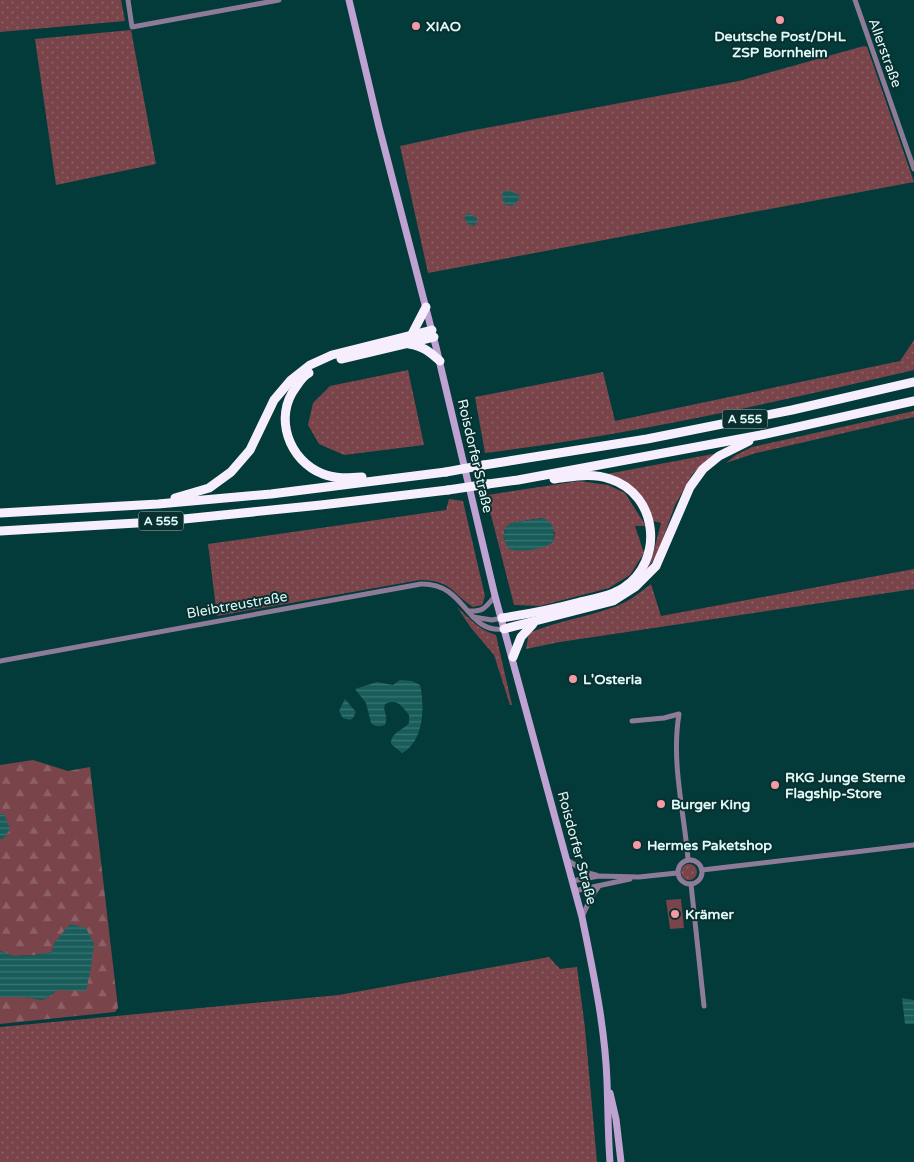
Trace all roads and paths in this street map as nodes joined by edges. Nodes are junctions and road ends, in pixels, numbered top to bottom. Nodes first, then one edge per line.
1 (128, 0) edge
2 (279, 0) edge
3 (855, 0) edge
4 (349, 1) edge
5 (914, 170) edge
6 (426, 307) junction
7 (433, 333) junction
8 (412, 334) junction
9 (406, 344) junction
10 (440, 361) junction
11 (914, 382) edge
12 (914, 401) edge
13 (761, 435) junction
14 (395, 478) junction
15 (518, 480) junction
16 (158, 504) junction
17 (0, 513) edge
18 (0, 531) edge
19 (495, 596) junction
20 (468, 611) junction
21 (473, 617) junction
22 (502, 618) junction
23 (536, 621) junction
24 (504, 629) junction
25 (512, 657) junction
26 (0, 661) edge
27 (632, 720) dead end
28 (914, 845) edge
29 (567, 860) junction
30 (688, 860) junction
31 (702, 870) junction
32 (677, 873) junction
33 (599, 876) junction
34 (638, 877) junction
35 (572, 881) junction
36 (691, 884) junction
37 (599, 886) junction
38 (574, 891) junction
39 (582, 917) junction
40 (704, 1006) dead end
41 (607, 1081) junction
42 (610, 1162) edge
43 (621, 1162) edge

1 - 2 street
3 - 5 street, Allerstraße
4 - 6 main road, Roisdorfer Straße
6 - 7 main road, Roisdorfer Straße
6 - 8 highway
7 - 8 highway
7 - 9 highway
7 - 10 main road, Roisdorfer Straße
8 - 16 highway
9 - 10 highway
9 - 14 highway
10 - 19 main road, Roisdorfer Straße
11 - 14 highway, A 555, bridge
12 - 13 highway, A 555
13 - 15 highway, A 555
13 - 23 highway
14 - 16 highway, A 555
15 - 18 highway, A 555, bridge
15 - 22 highway
16 - 17 highway, A 555
19 - 20 street
19 - 22 main road, Roisdorfer Straße
20 - 21 street, Bleibtreustraße
20 - 26 street, Bleibtreustraße
21 - 22 street
21 - 24 street, Bleibtreustraße
22 - 24 main road, Roisdorfer Straße
23 - 24 highway
23 - 25 highway
24 - 25 main road, Roisdorfer Straße
25 - 29 main road, Roisdorfer Straße
27 - 30 street
28 - 31 street
29 - 33 street
29 - 35 main road, Roisdorfer Straße
30 - 31 street
30 - 32 street
31 - 36 street
32 - 34 street
32 - 36 street
33 - 34 street
33 - 35 street
34 - 37 street
35 - 38 main road, Roisdorfer Straße
36 - 40 street
37 - 38 street
37 - 39 street, Roisdorfer Straße
38 - 39 main road, Roisdorfer Straße
39 - 41 main road, Roisdorfer Straße
41 - 42 main road, Roisdorfer Straße
41 - 43 main road, Roisdorfer Straße

